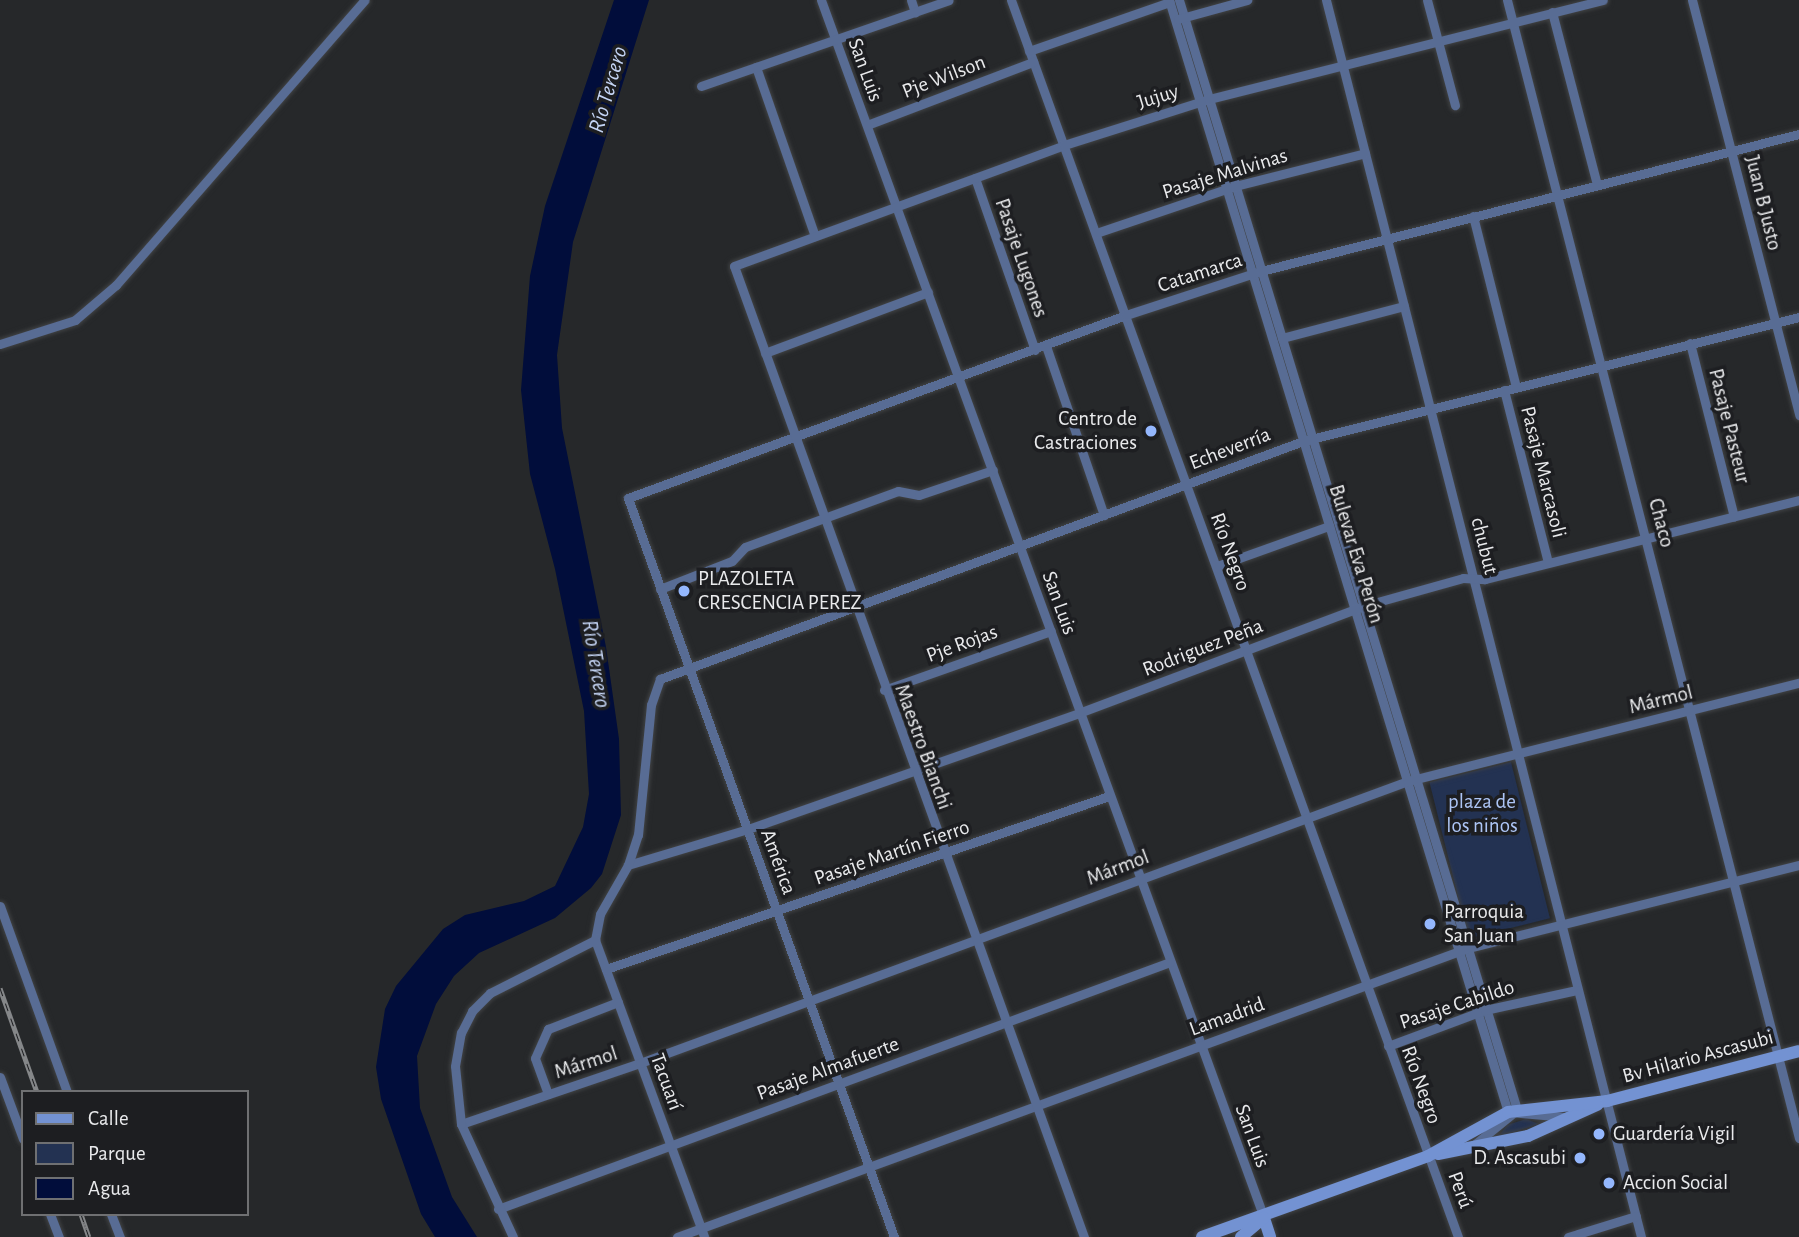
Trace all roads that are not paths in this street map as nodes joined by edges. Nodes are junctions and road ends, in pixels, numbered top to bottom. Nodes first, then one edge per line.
1 (365, 0) edge
2 (821, 0) edge
3 (911, 0) edge
4 (949, 0) edge
5 (1011, 0) edge
6 (1247, 0) edge
7 (1326, 0) edge
8 (1427, 0) edge
9 (1507, 0) edge
10 (1604, 0) edge
11 (1692, 0) edge
12 (1173, 1) edge
13 (915, 12) junction
14 (1552, 12) junction
15 (1180, 18) junction
16 (1513, 22) junction
17 (836, 40) junction
18 (1437, 40) junction
19 (1029, 51) junction
20 (1033, 62) junction
21 (1343, 66) junction
22 (756, 67) junction
23 (701, 86) dead end
24 (1205, 101) junction
25 (1455, 105) dead end
26 (867, 125) junction
27 (1799, 134) edge
28 (1064, 145) junction
29 (1731, 152) junction
30 (1365, 153) junction
31 (975, 178) junction
32 (1597, 185) junction
33 (1231, 188) junction
34 (1558, 195) junction
35 (896, 206) junction
36 (1473, 216) junction
37 (1096, 233) junction
38 (815, 236) junction
39 (1387, 239) junction
40 (734, 266) joint
41 (1257, 273) junction
42 (928, 292) junction
43 (1404, 306) junction
44 (1126, 315) junction
45 (1799, 317) edge
46 (1775, 323) junction
47 (1282, 338) junction
48 (1690, 343) junction
49 (0, 344) edge
50 (1045, 346) junction
51 (1035, 350) junction
52 (765, 353) junction
53 (1602, 367) junction
54 (959, 378) junction
55 (1516, 387) junction
56 (1504, 390) junction
57 (1430, 407) junction
58 (1799, 415) edge
59 (795, 439) junction
60 (1308, 439) junction
61 (993, 470) junction
62 (1187, 484) junction
63 (628, 498) joint
64 (1799, 500) edge
65 (1104, 516) junction
66 (1734, 517) junction
67 (821, 518) junction
68 (1329, 526) junction
69 (1647, 537) junction
70 (1020, 545) junction
71 (1548, 562) junction
72 (1217, 566) junction
73 (1474, 578) junction
74 (660, 589) junction
75 (854, 605) junction
76 (1359, 608) junction
77 (1051, 631) junction
78 (1248, 650) junction
79 (688, 665) junction
80 (1799, 683) edge
81 (884, 690) junction
82 (1692, 711) junction
83 (1079, 713) junction
84 (1518, 755) junction
85 (913, 771) junction
86 (1412, 781) junction
87 (1109, 796) junction
88 (1308, 817) junction
89 (747, 829) junction
90 (943, 853) junction
91 (628, 865) junction
92 (1799, 865) edge
93 (1139, 878) junction
94 (1734, 882) junction
95 (0, 906) edge
96 (777, 912) junction
97 (1561, 924) junction
98 (595, 940) junction
99 (975, 941) junction
100 (1464, 950) junction
101 (1170, 962) junction
102 (606, 969) junction
103 (1366, 984) junction
104 (1577, 990) junction
105 (618, 1002) junction
106 (809, 1002) junction
107 (1481, 1012) junction
108 (1004, 1024) junction
109 (1200, 1046) junction
110 (1388, 1046) junction
111 (1799, 1051) edge
112 (1779, 1056) junction
113 (640, 1063) junction
114 (0, 1077) edge
115 (838, 1084) junction
116 (66, 1090) edge
117 (548, 1094) junction
118 (1607, 1101) junction
119 (1035, 1107) junction
120 (1513, 1112) junction
121 (1572, 1116) junction
122 (461, 1124) junction
123 (21, 1134) edge
124 (1799, 1138) edge
125 (670, 1145) junction
126 (1468, 1149) junction
127 (1428, 1156) junction
128 (869, 1168) junction
129 (498, 1209) junction
130 (51, 1216) edge
131 (112, 1216) edge
132 (1636, 1216) junction
133 (1264, 1218) junction
134 (1244, 1222) junction
135 (702, 1233) edge
136 (58, 1237) edge
137 (120, 1237) edge
138 (513, 1237) edge
139 (677, 1237) edge
140 (894, 1237) edge
141 (1084, 1237) edge
142 (1202, 1237) edge
143 (1220, 1237) edge
144 (1241, 1237) edge
145 (1270, 1237) edge
146 (1458, 1237) edge
147 (1569, 1237) edge
148 (1642, 1237) edge

1 - 49 street
2 - 17 street, San Luis
3 - 13 street
4 - 13 street
5 - 19 street, Río Negro
6 - 15 street
7 - 21 street, chubut
8 - 18 street
9 - 16 street, Chaco
10 - 14 street, Jujuy
11 - 29 street, Juan B Justo
12 - 15 street, Bulevar Eva Perón
12 - 19 street
13 - 17 street
14 - 16 street, Jujuy
14 - 32 street
15 - 24 street, Bulevar Eva Perón
16 - 18 street, Jujuy
16 - 34 street, Chaco
17 - 22 street
17 - 26 street, San Luis
18 - 21 street, Jujuy
18 - 25 street
19 - 20 street, Río Negro
20 - 26 street, Pje Wilson
20 - 28 street, Río Negro
21 - 24 street, Jujuy
21 - 30 street, chubut
22 - 23 street
22 - 38 street
24 - 28 street, Jujuy
24 - 33 street, Bulevar Eva Perón
26 - 35 street, San Luis
27 - 29 street, Catamarca
28 - 31 street, Jujuy
28 - 37 street, Río Negro
29 - 32 street, Catamarca
29 - 46 street, Juan B Justo
30 - 33 street, Pasaje Malvinas
30 - 39 street, chubut
31 - 35 street, Jujuy
31 - 51 street, Pasaje Lugones
32 - 34 street, Catamarca
33 - 37 street, Pasaje Malvinas
33 - 41 street, Bulevar Eva Perón
34 - 36 street, Catamarca
34 - 53 street, Chaco
35 - 38 street, Jujuy
35 - 42 street, San Luis
36 - 39 street, Catamarca
36 - 55 street, Pasaje Marcasoli
37 - 44 street, Río Negro
38 - 40 street, Jujuy
39 - 41 street, Catamarca
39 - 43 street, chubut
40 - 52 street, Maestro Bianchi
41 - 44 street, Catamarca
41 - 47 street, Bulevar Eva Perón
41 - 60 street, Bulevar Eva Perón
42 - 52 street
42 - 54 street, San Luis
43 - 47 street
43 - 57 street, chubut
44 - 50 street, Catamarca
44 - 62 street, Río Negro
45 - 46 street, Echeverría
46 - 48 street, Echeverría
46 - 58 street, Juan B Justo
47 - 60 street, Bulevar Eva Perón
48 - 53 street, Echeverría
48 - 66 street, Pasaje Pasteur
50 - 51 street, Catamarca
50 - 65 street, Pasaje Lugones
51 - 54 street, Catamarca
52 - 59 street, Maestro Bianchi
53 - 55 street, Echeverría
53 - 69 street, Chaco
54 - 59 street, Catamarca
54 - 61 street, San Luis
55 - 56 street, Echeverría
56 - 57 street, Echeverría
56 - 71 street, Pasaje Marcasoli
57 - 60 street, Echeverría
57 - 73 street, chubut
59 - 63 street, Catamarca
59 - 67 street, Maestro Bianchi
60 - 62 street, Echeverría
60 - 68 street, Bulevar Eva Perón
60 - 76 street, Bulevar Eva Perón
61 - 67 street
61 - 70 street, San Luis
62 - 65 street, Echeverría
62 - 72 street, Río Negro
63 - 74 street, América
64 - 66 street, Rodriguez Peña
65 - 70 street, Echeverría
66 - 69 street, Rodriguez Peña
67 - 74 street
67 - 75 street, Maestro Bianchi
68 - 72 street
68 - 76 street, Bulevar Eva Perón
69 - 71 street, Rodriguez Peña
69 - 82 street, Chaco
70 - 75 street, Echeverría
70 - 77 street, San Luis
71 - 73 street, Rodriguez Peña
72 - 78 street, Río Negro
73 - 76 street, Rodriguez Peña
73 - 84 street, chubut
74 - 79 street, América
75 - 79 street, Echeverría
75 - 81 street, Maestro Bianchi
76 - 78 street, Rodriguez Peña
76 - 86 street, Bulevar Eva Perón
77 - 81 street, Pje Rojas
77 - 83 street, San Luis
78 - 83 street, Rodriguez Peña
78 - 88 street, Río Negro
79 - 89 street, América
79 - 91 street, Echeverría
80 - 82 street, Mármol
81 - 85 street, Maestro Bianchi
82 - 84 street, Mármol
82 - 94 street, Chaco
83 - 85 street, Rodriguez Peña
83 - 87 street, San Luis
84 - 86 street, Mármol
84 - 97 street, chubut
85 - 89 street, Rodriguez Peña
85 - 90 street, Maestro Bianchi
86 - 88 street, Mármol
86 - 100 street, Bulevar Eva Perón
87 - 90 street, Pasaje Martín Fierro
87 - 93 street, San Luis
88 - 93 street, Mármol
88 - 103 street, Río Negro
89 - 91 street, Rodriguez Peña
89 - 96 street, América
90 - 96 street, Pasaje Martín Fierro
90 - 99 street, Maestro Bianchi
91 - 98 street, Echeverría
92 - 94 street, Lamadrid
93 - 99 street, Mármol
93 - 101 street, San Luis
94 - 97 street, Lamadrid
94 - 112 street, Chaco
95 - 116 street
96 - 102 street, Pasaje Martín Fierro
96 - 106 street, América
97 - 100 street, Lamadrid
97 - 104 street, chubut
98 - 102 street, Tacuarí
98 - 122 street
99 - 106 street, Mármol
99 - 108 street, Maestro Bianchi
100 - 103 street, Lamadrid
100 - 107 street, Bulevar Eva Perón
101 - 108 street, Pasaje Almafuerte
101 - 109 street, San Luis
102 - 105 street, Tacuarí
103 - 109 street, Lamadrid
103 - 110 street, Río Negro
104 - 107 street, Pasaje Cabildo
104 - 118 street, chubut
105 - 113 street, Tacuarí
105 - 117 street
106 - 113 street, Mármol
106 - 115 street, América
107 - 110 street, Pasaje Cabildo
107 - 120 street, Bulevar Eva Perón
108 - 115 street, Pasaje Almafuerte
108 - 119 street, Maestro Bianchi
109 - 119 street, Lamadrid
109 - 133 street, San Luis
110 - 127 street, Río Negro
111 - 112 main road, Bv Hilario Ascasubi
112 - 118 main road, Bv Hilario Ascasubi
112 - 124 street, Chaco
113 - 117 street, Mármol
113 - 125 street, Tacuarí
114 - 123 street
115 - 125 street, Pasaje Almafuerte
115 - 128 street, América
117 - 122 street, Mármol
118 - 120 main road
118 - 121 main road
118 - 132 street, chubut
119 - 128 street, Lamadrid
119 - 141 street, Maestro Bianchi
120 - 121 street
120 - 126 street
120 - 127 main road
121 - 126 main road
122 - 129 street
125 - 129 street, Pasaje Almafuerte
125 - 135 street, Tacuarí
126 - 127 main road
127 - 133 main road
127 - 146 street, Perú
128 - 135 street, Lamadrid
128 - 140 street, América
129 - 138 street
130 - 136 street
131 - 137 street
132 - 147 street
132 - 148 street, chubut
133 - 134 main road
133 - 144 main road
133 - 145 main road
134 - 142 main road
134 - 143 main road
135 - 139 street, Lamadrid

